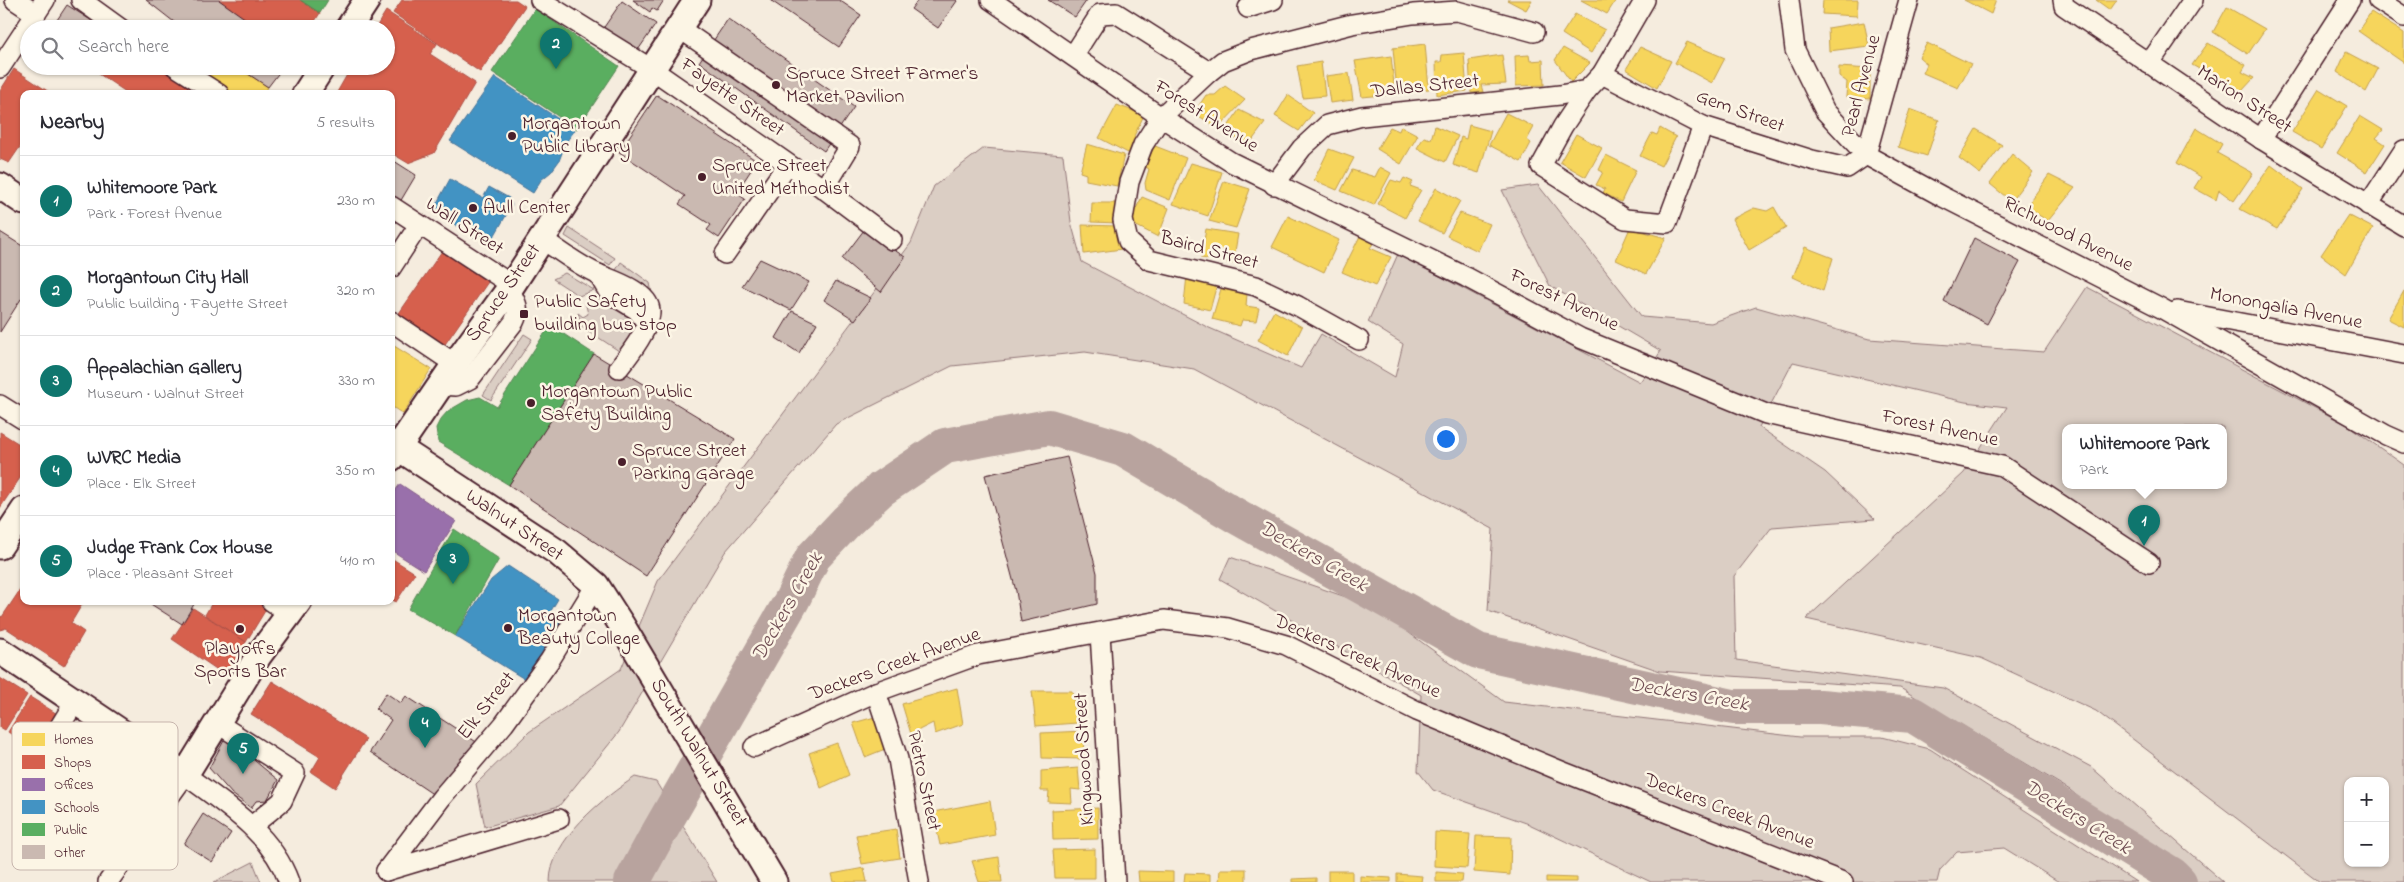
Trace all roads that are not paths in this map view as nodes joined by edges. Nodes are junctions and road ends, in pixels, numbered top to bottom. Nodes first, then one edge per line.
1 (15, 0) edge
2 (82, 0) edge
3 (367, 0) edge
4 (540, 0) edge
5 (697, 0) edge
6 (991, 0) edge
7 (1273, 0) edge
8 (1645, 0) edge
9 (1789, 0) edge
10 (1909, 0) edge
11 (2193, 0) edge
12 (2350, 0) edge
13 (2378, 0) edge
14 (2063, 3) edge
15 (1459, 5) edge
16 (40, 7) edge
17 (1248, 8) dead end
18 (2404, 17) edge
19 (31, 20) edge
20 (109, 20) edge
21 (354, 20) edge
22 (679, 28) junction
23 (1534, 32) dead end
24 (20, 38) edge
25 (1073, 56) junction
26 (2149, 64) junction
27 (0, 68) edge
28 (653, 70) junction
29 (1209, 72) junction
30 (1602, 74) junction
31 (189, 75) edge
32 (317, 75) edge
33 (213, 90) edge
34 (308, 90) edge
35 (1588, 90) junction
36 (1162, 117) junction
37 (1703, 126) junction
38 (2261, 139) junction
39 (2404, 150) edge
40 (1866, 155) junction
41 (787, 165) junction
42 (1274, 185) junction
43 (0, 186) edge
44 (824, 189) junction
45 (20, 199) edge
46 (2368, 205) junction
47 (395, 209) edge
48 (419, 225) junction
49 (2404, 226) edge
50 (542, 239) junction
51 (892, 240) dead end
52 (724, 254) dead end
53 (395, 262) edge
54 (511, 287) junction
55 (2161, 308) junction
56 (395, 324) edge
57 (1359, 340) dead end
58 (2404, 354) edge
59 (454, 364) junction
60 (619, 368) dead end
61 (440, 385) junction
62 (0, 405) edge
63 (20, 418) edge
64 (2404, 443) edge
65 (395, 449) edge
66 (395, 451) edge
67 (20, 515) edge
68 (3, 534) edge
69 (2149, 563) dead end
70 (596, 585) junction
71 (287, 606) edge
72 (622, 624) joint
73 (1100, 633) junction
74 (0, 650) edge
75 (876, 692) junction
76 (76, 700) junction
77 (63, 722) edge
78 (108, 722) edge
79 (217, 723) junction
80 (754, 747) dead end
81 (178, 771) edge
82 (185, 776) junction
83 (178, 786) edge
84 (559, 819) dead end
85 (255, 830) junction
86 (117, 870) edge
87 (108, 882) edge
88 (290, 882) edge
89 (774, 882) edge
90 (920, 882) edge
91 (1115, 882) edge
92 (1843, 882) edge

1 - 16 street
2 - 20 street
3 - 21 main road
4 - 28 street, Fayette Street
5 - 22 main road, Spruce Street
6 - 25 street, Forest Avenue
7 - 17 street
8 - 30 street
9 - 40 street, Richwood Avenue
10 - 40 street, Pearl Avenue
11 - 26 street
12 - 38 street
13 - 18 street
14 - 26 street, Marion Street
15 - 23 street, Baird Street
15 - 29 street, Baird Street
16 - 19 street
22 - 28 main road, Spruce Street
22 - 44 street
24 - 27 street
25 - 29 street
25 - 36 street, Forest Avenue
26 - 38 street, Marion Street
28 - 41 street, Fayette Street
28 - 50 main road, Spruce Street
29 - 36 street, Baird Street
30 - 35 street
30 - 37 street, Gem Street
31 - 33 street
32 - 34 main road
35 - 37 street
35 - 42 street, Dallas Street
36 - 42 street, Forest Avenue
36 - 57 street, Baird Street
37 - 40 street, Gem Street
38 - 46 street, Marion Street
39 - 46 street
40 - 55 street, Richwood Avenue
41 - 44 street, Fayette Street
41 - 52 street
42 - 69 street, Forest Avenue
43 - 45 main road
44 - 51 street, Fayette Street
46 - 49 street, Marion Street
47 - 48 street, Wall Street
48 - 53 street
48 - 54 street, Wall Street
50 - 54 main road, Spruce Street
50 - 60 street
54 - 59 main road, Spruce Street
54 - 61 street
55 - 58 street, Monongalia Avenue
55 - 64 street, Richwood Avenue
56 - 59 street
59 - 61 main road, Spruce Street
61 - 65 main road, Spruce Street
62 - 63 street
66 - 70 main road, Walnut Street
67 - 68 main road
70 - 72 main road, Walnut Street
70 - 84 street, Elk Street
71 - 79 main road
72 - 89 main road, South Walnut Street
73 - 75 street, Deckers Creek Avenue
73 - 91 street, Kingwood Street
73 - 92 street, Deckers Creek Avenue
74 - 76 main road
75 - 80 street, Deckers Creek Avenue
75 - 90 street, Pietro Street
76 - 77 street
76 - 78 main road
79 - 82 main road
79 - 85 street
81 - 82 main road
82 - 83 street
82 - 85 street
85 - 88 street
86 - 87 street

